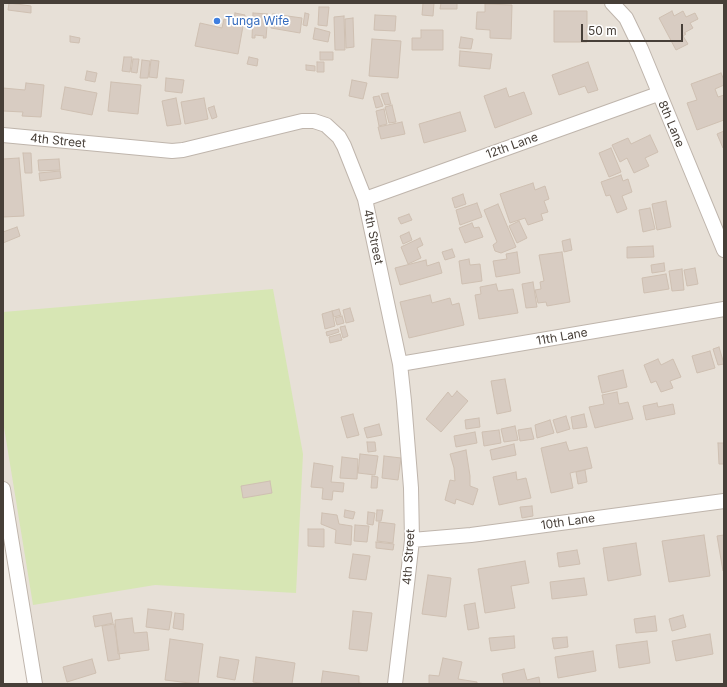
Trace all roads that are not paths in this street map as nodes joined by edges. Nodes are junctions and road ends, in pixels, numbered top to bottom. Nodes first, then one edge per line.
1 (612, 3) edge
2 (658, 94) junction
3 (3, 135) edge
4 (365, 198) junction
5 (724, 250) edge
6 (724, 309) edge
7 (400, 364) junction
8 (3, 489) edge
9 (724, 501) edge
10 (412, 540) junction
11 (35, 684) edge
12 (395, 684) edge

1 - 2 street, 8th Lane
2 - 4 street, 12th Lane
2 - 5 street, 8th Lane
3 - 4 street, 4th Street
4 - 7 street, 4th Street
6 - 7 street, 11th Lane
7 - 10 street, 4th Street
8 - 11 street
9 - 10 street, 10th Lane
10 - 12 street, 4th Street

